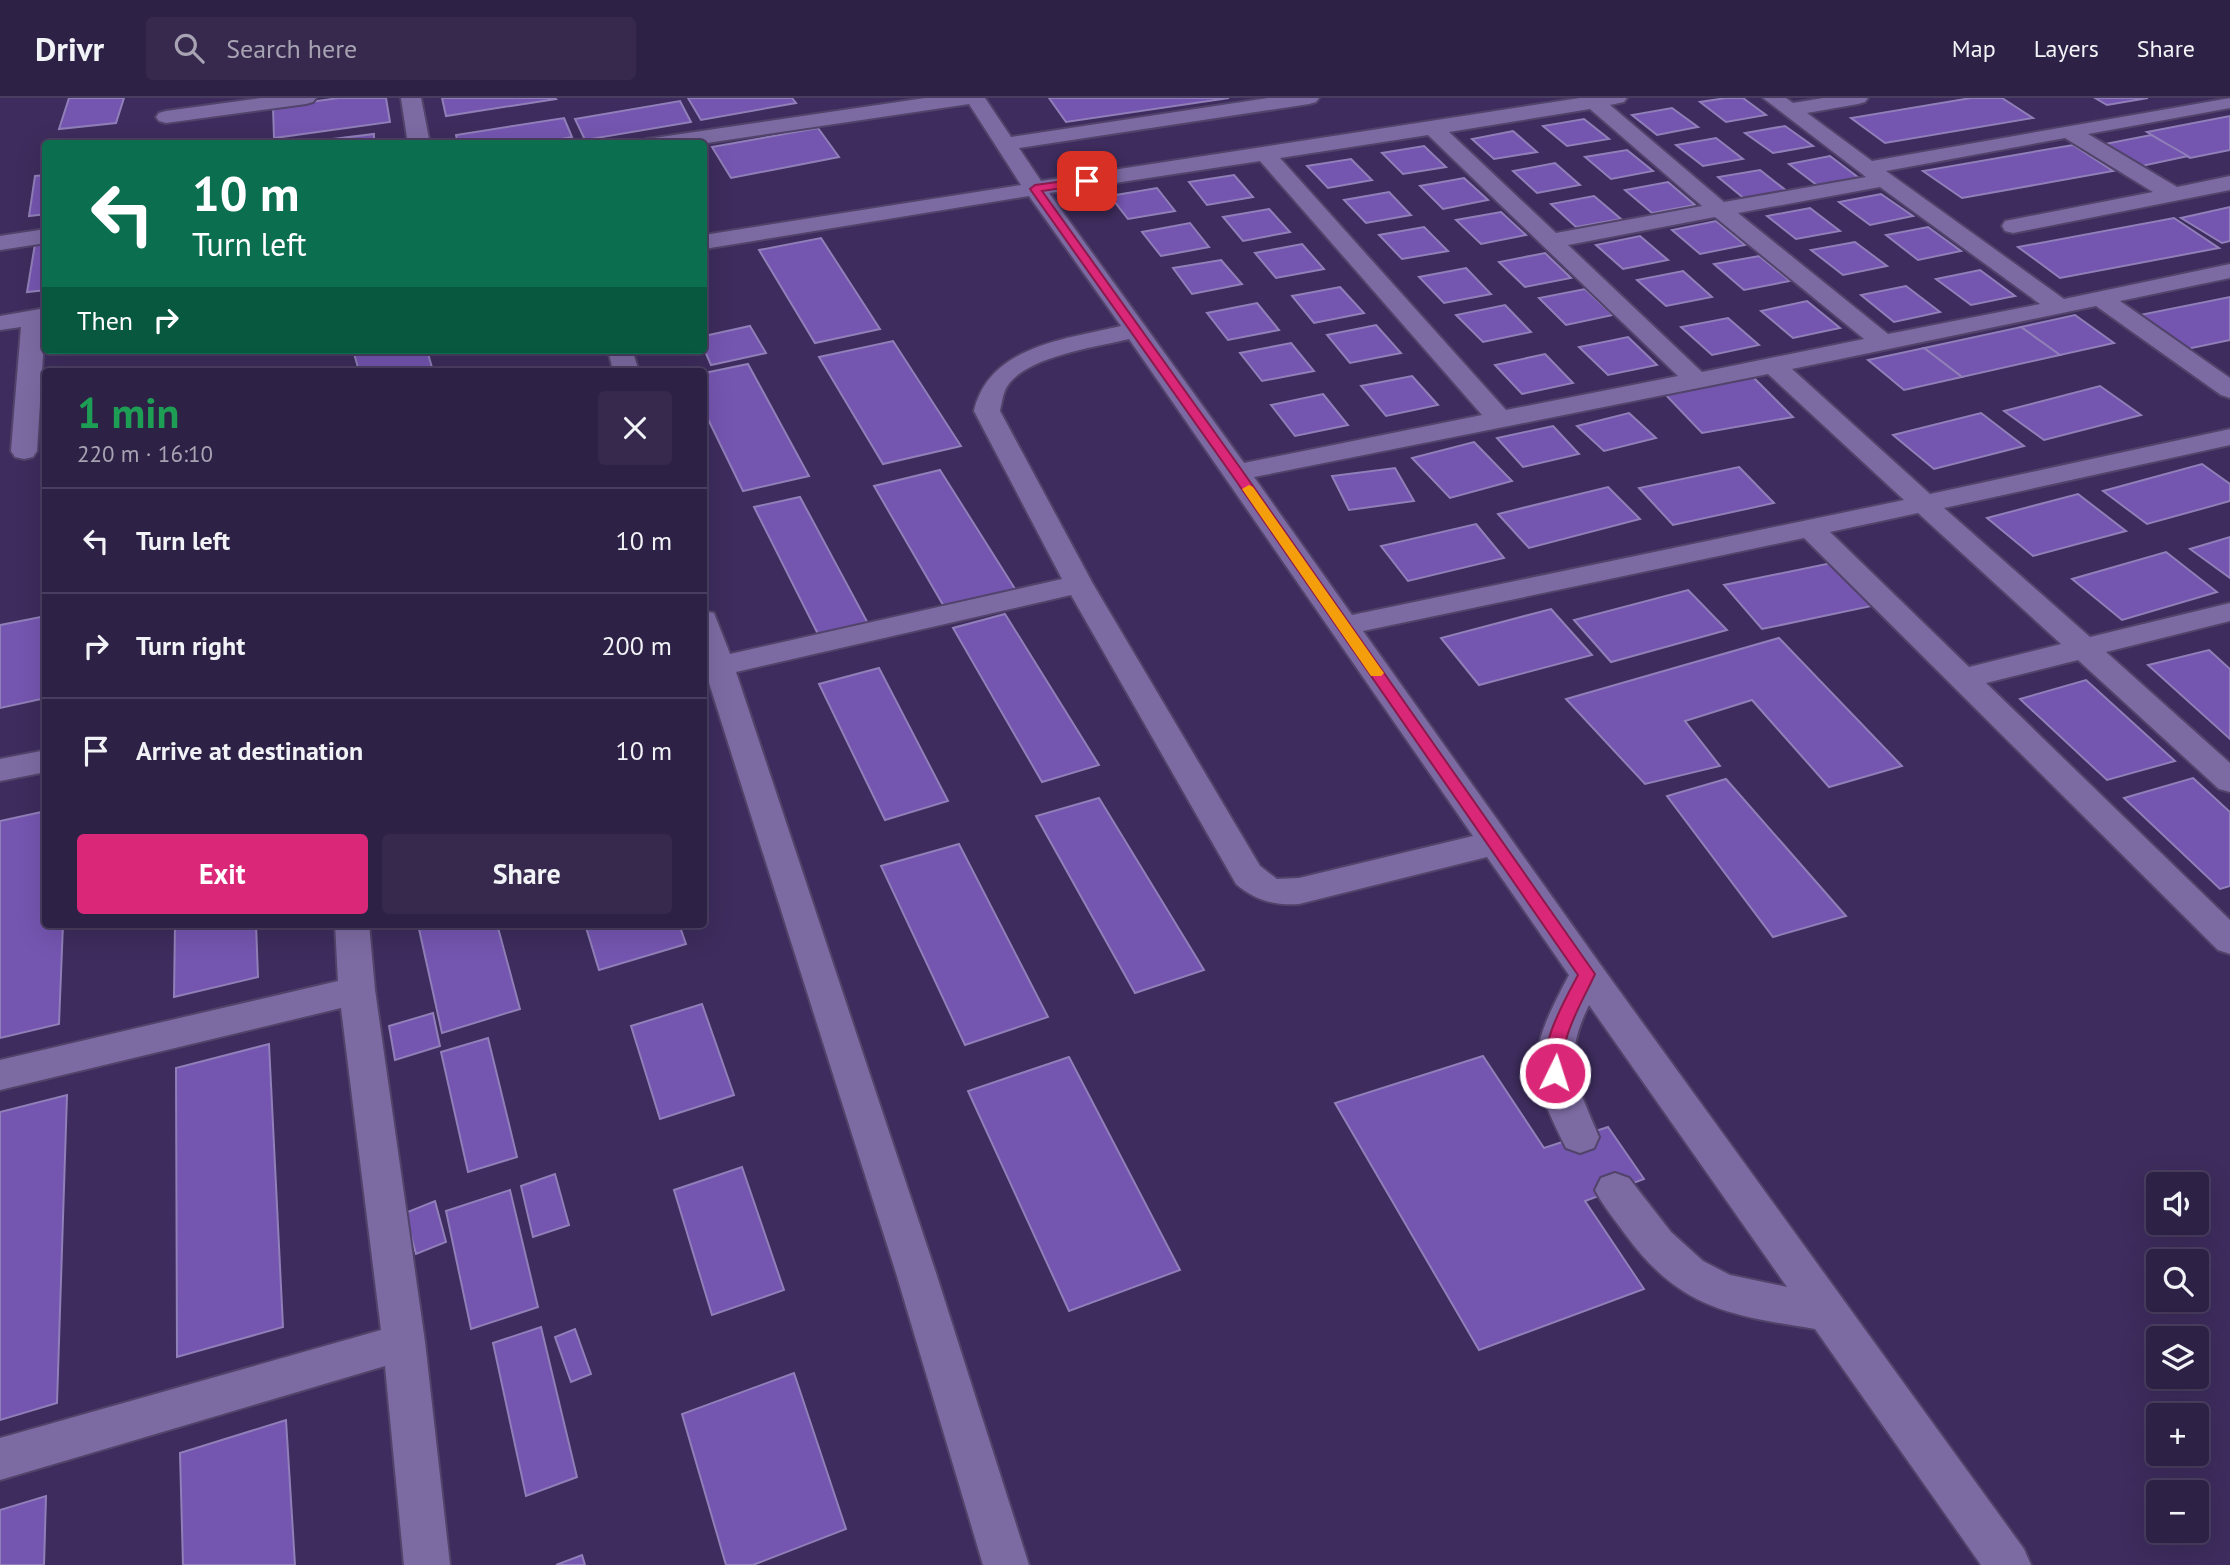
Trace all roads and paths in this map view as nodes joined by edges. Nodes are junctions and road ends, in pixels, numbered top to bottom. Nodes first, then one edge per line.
1 (306, 98) edge
2 (411, 98) edge
3 (967, 98) edge
4 (975, 98) edge
5 (1303, 98) edge
6 (1617, 98) edge
7 (1858, 98) edge
8 (1594, 102) junction
9 (2230, 102) edge
10 (1781, 104) edge
11 (168, 107) edge
12 (1434, 129) junction
13 (2069, 132) junction
14 (161, 140) edge
15 (418, 140) edge
16 (680, 140) edge
17 (1006, 144) junction
18 (1266, 155) junction
19 (1875, 174) junction
20 (2230, 183) edge
21 (1035, 189) junction
22 (2173, 194) junction
23 (1720, 210) junction
24 (2012, 226) dead end
25 (42, 237) edge
26 (1550, 241) junction
27 (707, 242) edge
28 (0, 243) edge
29 (2230, 271) edge
30 (2100, 298) junction
31 (2060, 307) junction
32 (40, 316) edge
33 (0, 323) edge
34 (1135, 330) junction
35 (1882, 342) junction
36 (1773, 365) junction
37 (1694, 378) junction
38 (2226, 385) edge
39 (1499, 418) junction
40 (2230, 437) edge
41 (24, 451) dead end
42 (1237, 472) junction
43 (1924, 505) junction
44 (1810, 528) junction
45 (1079, 584) junction
46 (2224, 620) edge
47 (1344, 626) junction
48 (707, 632) edge
49 (2082, 649) junction
50 (718, 666) junction
51 (1961, 678) junction
52 (42, 762) edge
53 (0, 770) edge
54 (2230, 781) edge
55 (1494, 843) junction
56 (352, 928) edge
57 (2230, 942) edge
58 (1587, 974) junction
59 (357, 990) junction
60 (0, 1075) edge
61 (1580, 1137) dead end
62 (1615, 1190) dead end
63 (1827, 1312) junction
64 (404, 1342) junction
65 (0, 1460) edge
66 (2002, 1564) edge
67 (427, 1565) edge
68 (1006, 1565) edge

1 - 11 lane
2 - 15 lane
3 - 16 lane
4 - 17 lane
5 - 17 lane
6 - 8 lane
7 - 10 lane
8 - 12 lane
8 - 23 lane
9 - 13 lane
10 - 19 lane
11 - 14 lane
12 - 18 lane
12 - 26 lane
13 - 19 lane
13 - 22 lane
17 - 21 lane
18 - 21 lane
18 - 39 lane
19 - 23 lane
19 - 31 lane
20 - 22 lane
21 - 27 lane
21 - 34 lane
22 - 24 lane
23 - 26 lane
23 - 35 lane
25 - 28 lane
26 - 37 lane
29 - 30 lane
30 - 31 lane
30 - 38 lane
31 - 35 lane
32 - 33 lane
32 - 41 lane
34 - 42 lane
34 - 45 lane
35 - 36 lane
36 - 37 lane
36 - 43 lane
37 - 39 lane
39 - 42 lane
40 - 43 lane
42 - 47 lane
43 - 44 lane
43 - 49 lane
44 - 47 lane
44 - 51 lane
45 - 50 lane
45 - 55 lane
46 - 49 lane
47 - 55 lane
48 - 50 lane
49 - 51 lane
49 - 54 lane
50 - 68 lane
51 - 57 lane
52 - 53 lane
55 - 58 lane
56 - 59 lane
58 - 61 lane
58 - 63 lane
59 - 60 lane
59 - 64 lane
62 - 63 lane
63 - 66 lane
64 - 65 lane
64 - 67 lane

